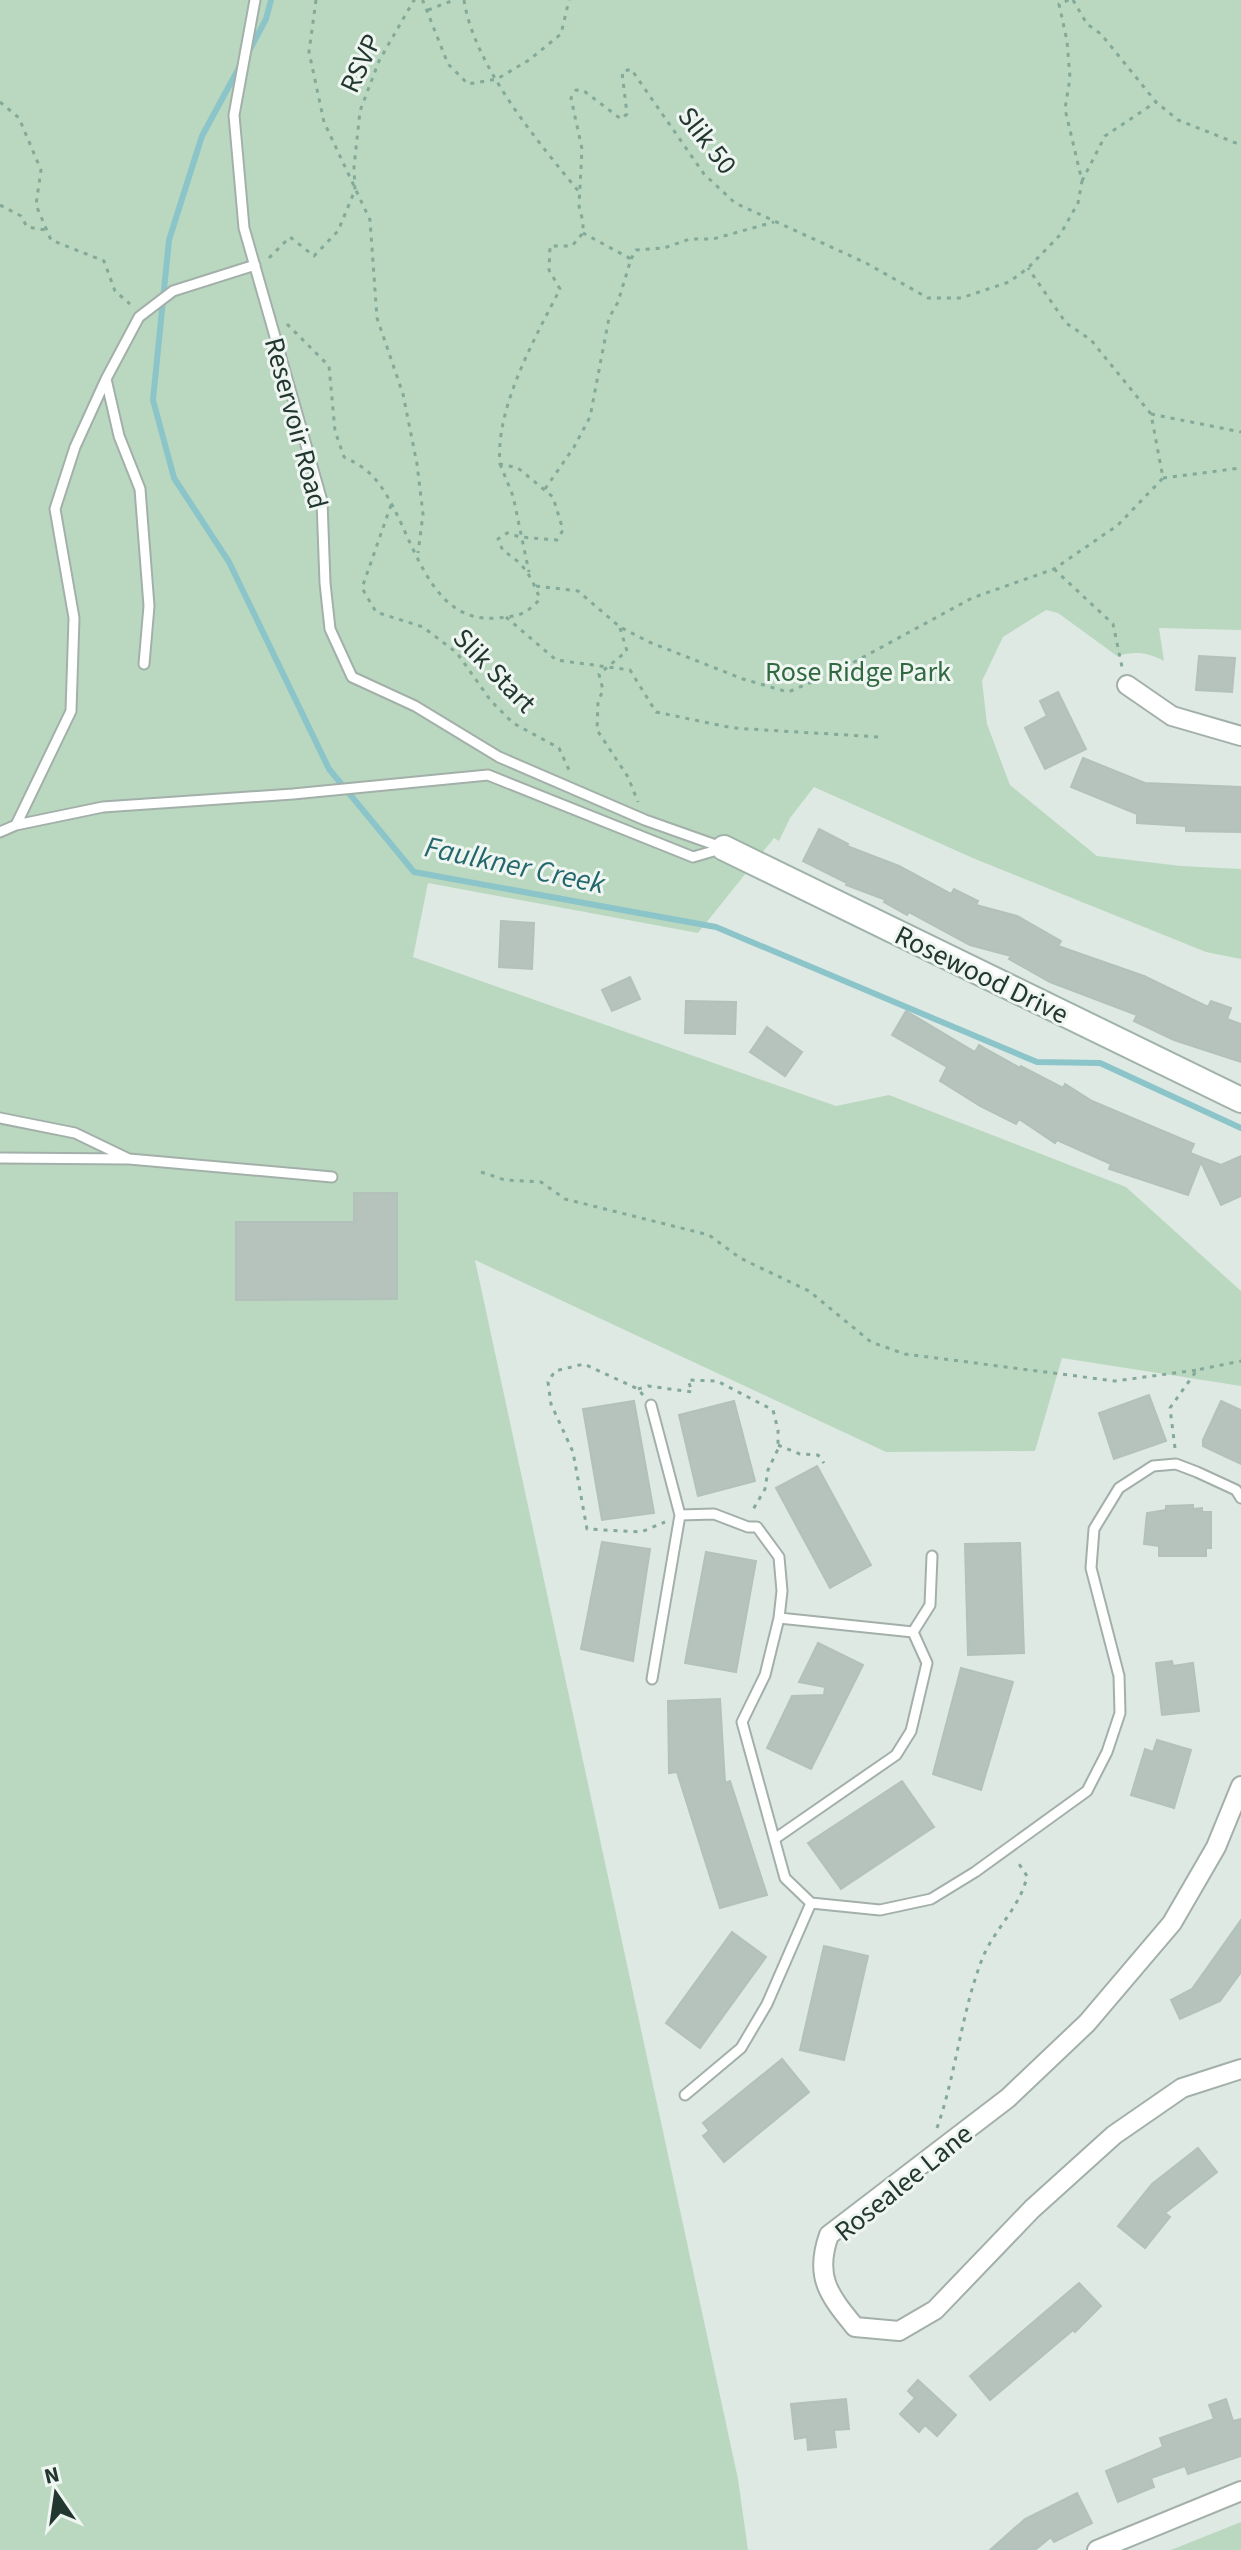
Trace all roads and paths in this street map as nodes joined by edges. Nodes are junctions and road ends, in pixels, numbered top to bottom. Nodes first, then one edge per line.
1 (255, 0) edge
2 (316, 0) edge
3 (454, 0) edge
4 (464, 0) edge
5 (569, 0) edge
6 (1071, 0) edge
7 (1059, 2) edge
8 (428, 10) junction
9 (497, 79) junction
10 (0, 102) edge
11 (1156, 102) junction
12 (1241, 145) edge
13 (1082, 181) junction
14 (355, 190) junction
15 (580, 194) junction
16 (0, 205) edge
17 (775, 222) junction
18 (47, 230) junction
19 (583, 233) junction
20 (631, 259) junction
21 (255, 265) junction
22 (1028, 268) junction
23 (266, 305) junction
24 (142, 315) junction
25 (106, 379) junction
26 (1151, 414) junction
27 (1241, 432) edge
28 (500, 464) junction
29 (1241, 468) edge
30 (1163, 478) junction
31 (544, 490) junction
32 (391, 505) junction
33 (520, 537) junction
34 (418, 556) junction
35 (1054, 569) junction
36 (530, 573) junction
37 (535, 586) junction
38 (506, 617) junction
39 (620, 627) junction
40 (144, 664) dead end
41 (608, 666) junction
42 (1127, 685) joint
43 (1241, 736) edge
44 (879, 737) dead end
45 (579, 792) junction
46 (645, 820) junction
47 (16, 825) junction
48 (0, 832) edge
49 (724, 848) junction
50 (1241, 1100) edge
51 (0, 1118) edge
52 (0, 1158) edge
53 (129, 1159) junction
54 (481, 1172) dead end
55 (332, 1177) dead end
56 (1241, 1361) edge
57 (1197, 1370) junction
58 (638, 1389) junction
59 (651, 1405) joint
60 (778, 1445) junction
61 (824, 1463) dead end
62 (1176, 1464) junction
63 (1241, 1498) edge
64 (680, 1515) junction
65 (748, 1527) junction
66 (932, 1556) dead end
67 (779, 1618) junction
68 (913, 1632) junction
69 (652, 1679) dead end
70 (1241, 1786) edge
71 (776, 1838) junction
72 (1008, 1849) junction
73 (811, 1903) junction
74 (1241, 2069) edge
75 (685, 2095) dead end
76 (925, 2162) junction
77 (1241, 2491) edge
78 (1097, 2550) edge

1 - 21 lane, Reservoir Road
2 - 14 path
3 - 8 path
4 - 9 path
5 - 9 path
6 - 7 path
6 - 11 path
7 - 13 path
8 - 9 path
8 - 14 path, RSVP
9 - 15 path
10 - 18 path
11 - 12 path
11 - 13 path, Slik 50
13 - 22 path, Slik 50
14 - 21 path, RSVP
14 - 34 path
15 - 17 path, Slik 50
15 - 19 path, Slik 50
16 - 18 path
17 - 20 path
17 - 22 path, Slik 50
18 - 24 path
19 - 20 path
19 - 28 path
20 - 31 path
21 - 23 lane, Reservoir Road
21 - 24 lane
22 - 26 path
23 - 32 path
23 - 45 lane, Reservoir Road
24 - 25 lane
25 - 40 lane
25 - 47 lane
26 - 27 path
26 - 30 path
28 - 31 path
28 - 33 path
29 - 30 path
30 - 35 path
31 - 33 path
32 - 34 path
32 - 45 path, Slik Start
33 - 36 path
33 - 36 path
34 - 38 path
35 - 39 path
35 - 42 path
36 - 37 path
37 - 38 path
37 - 39 path
38 - 41 path
39 - 41 path
41 - 44 path
41 - 46 path
42 - 43 street
45 - 46 lane, Reservoir Road
46 - 49 lane, Reservoir Road
47 - 48 lane
47 - 49 lane
49 - 50 street, Rosewood Drive
51 - 53 lane
52 - 53 lane
53 - 55 lane
54 - 57 path
56 - 57 path
57 - 62 path
58 - 59 path
58 - 60 path
58 - 64 path
59 - 64 lane
60 - 61 path
60 - 65 path
62 - 63 lane
62 - 72 lane
64 - 65 lane
64 - 69 lane
65 - 67 lane
66 - 68 lane
67 - 68 lane
67 - 71 lane
68 - 71 lane
70 - 76 street, Rosealee Lane
71 - 73 lane
72 - 73 lane
72 - 76 path
73 - 75 lane
74 - 76 street, Rosealee Lane
77 - 78 street

